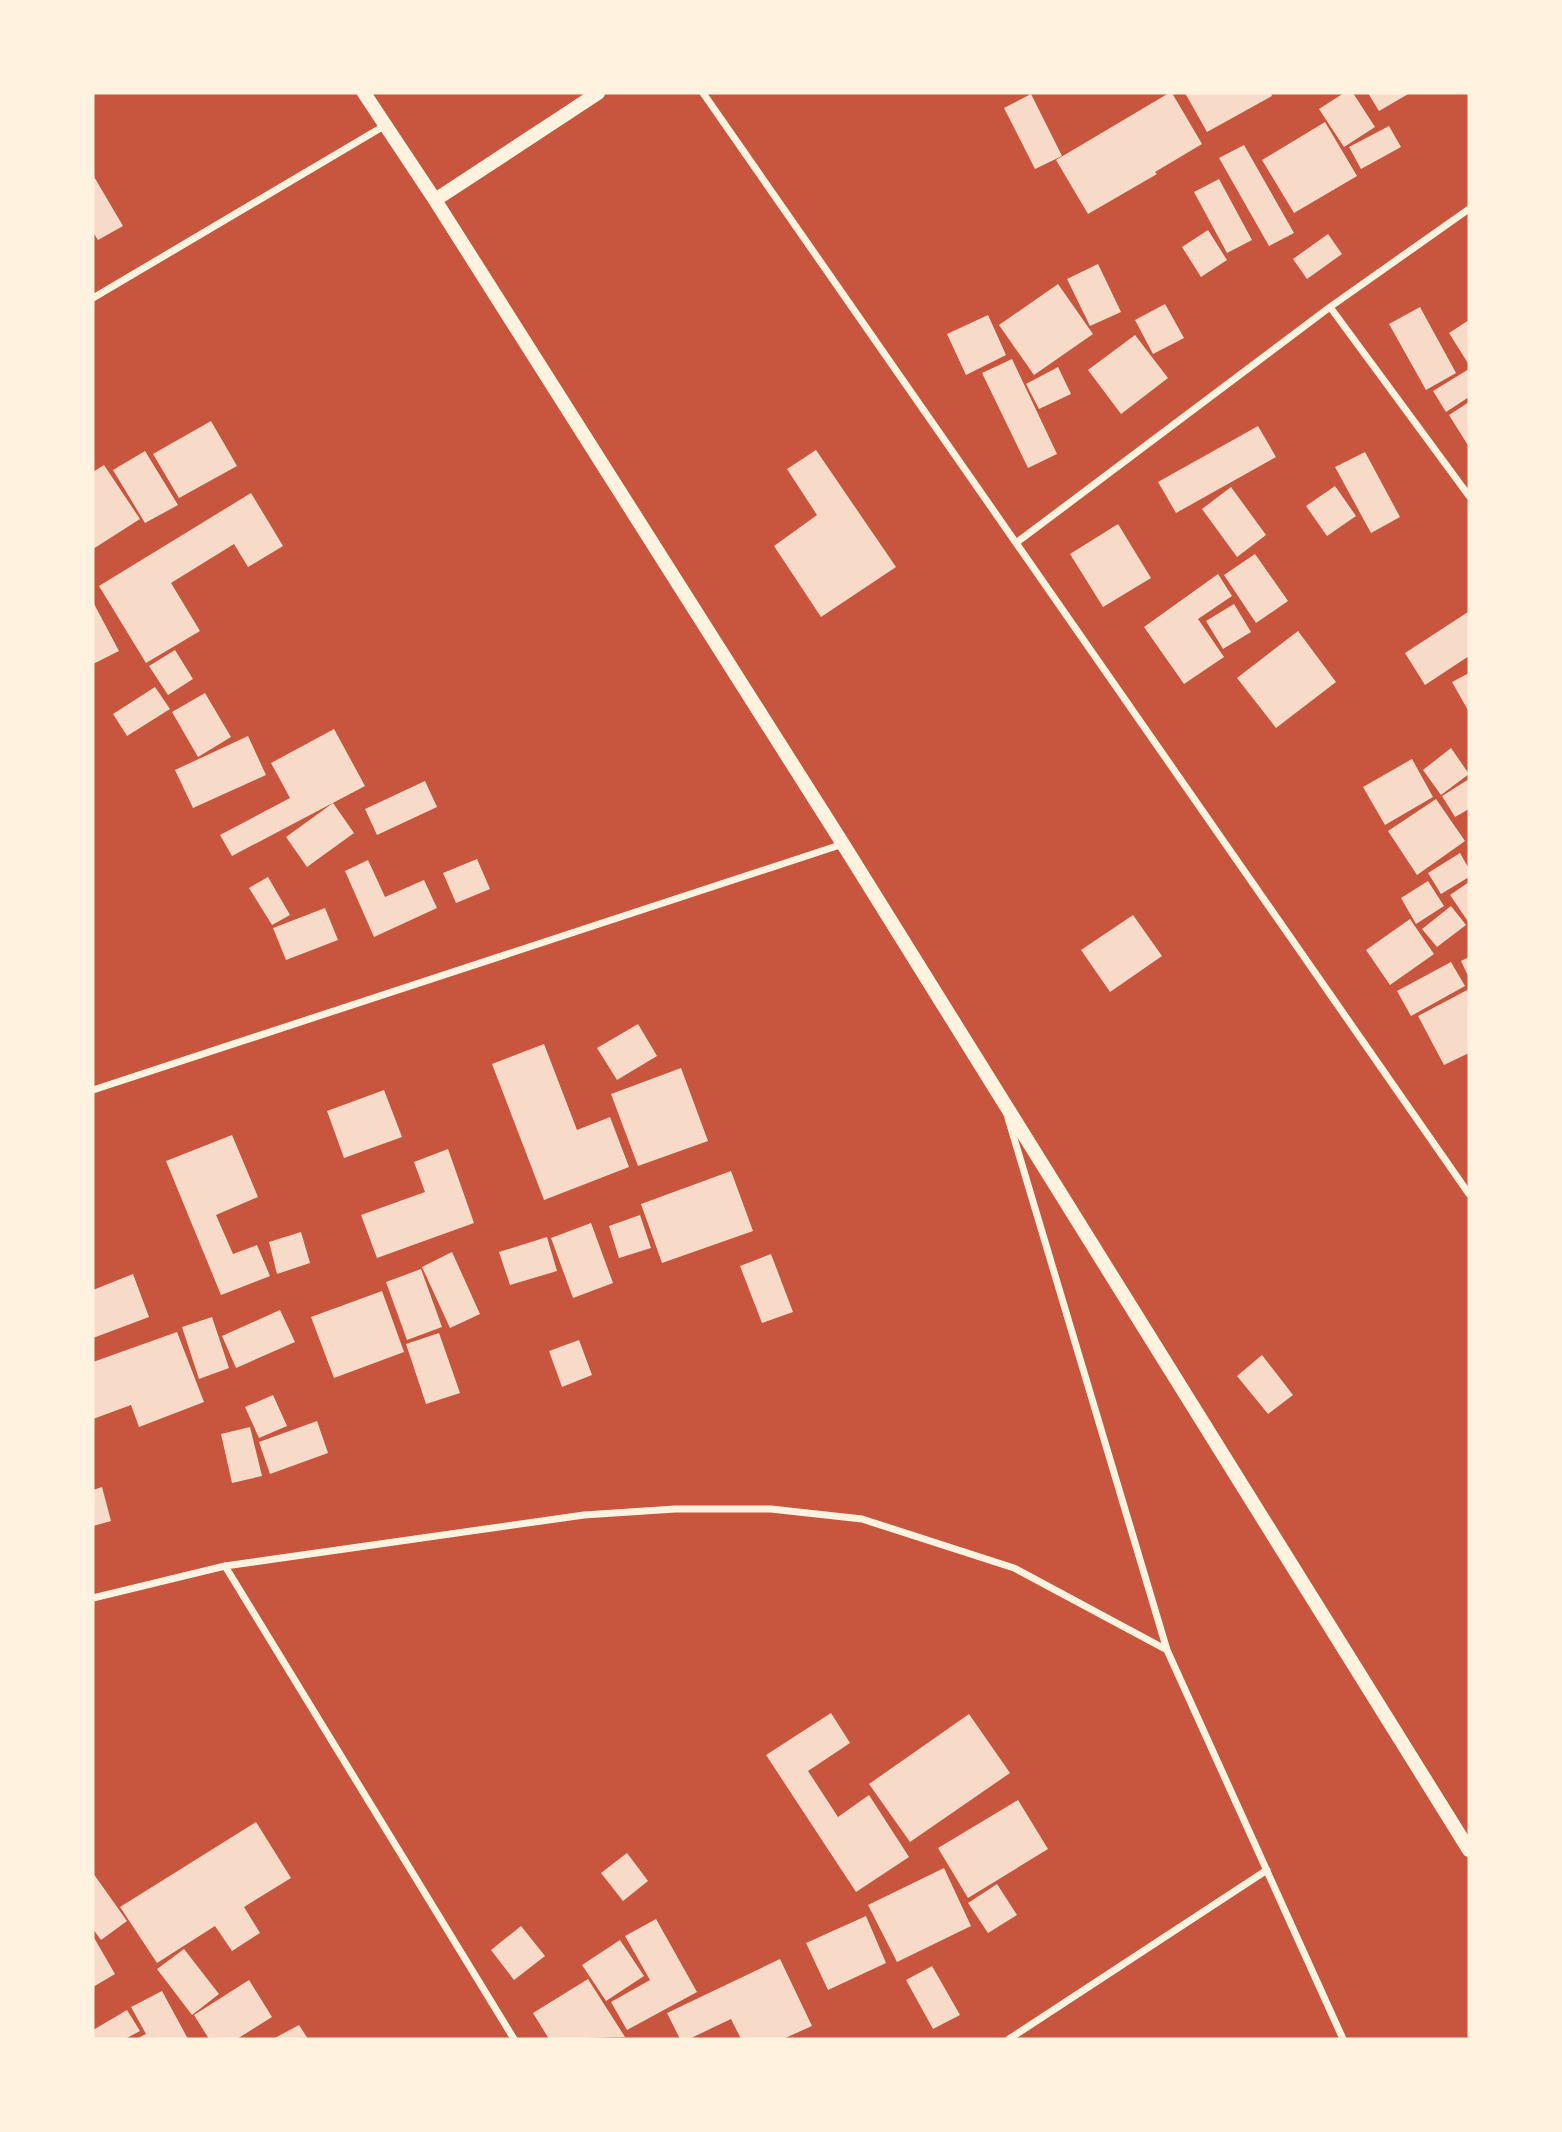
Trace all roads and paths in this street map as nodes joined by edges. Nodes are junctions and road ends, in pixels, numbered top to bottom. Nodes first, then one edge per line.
1 (364, 93) edge
2 (598, 93) edge
3 (703, 93) edge
4 (384, 126) junction
5 (435, 200) junction
6 (1469, 209) edge
7 (93, 298) edge
8 (1331, 307) junction
9 (1469, 496) edge
10 (1016, 543) junction
11 (843, 844) junction
12 (93, 1090) edge
13 (1004, 1105) junction
14 (1469, 1194) edge
15 (225, 1566) junction
16 (93, 1598) edge
17 (1167, 1650) junction
18 (1469, 1850) edge
19 (1267, 1870) junction
20 (513, 2039) edge
21 (1009, 2039) edge
22 (1343, 2039) edge

1 - 4 main road
2 - 5 main road
3 - 10 street
4 - 5 main road
4 - 7 street
5 - 11 main road
6 - 8 street
8 - 9 street
8 - 10 street
10 - 14 street
11 - 12 street
11 - 13 main road
13 - 17 street
13 - 18 main road
15 - 16 street
15 - 17 street
15 - 20 street
17 - 19 street
19 - 21 street
19 - 22 street

